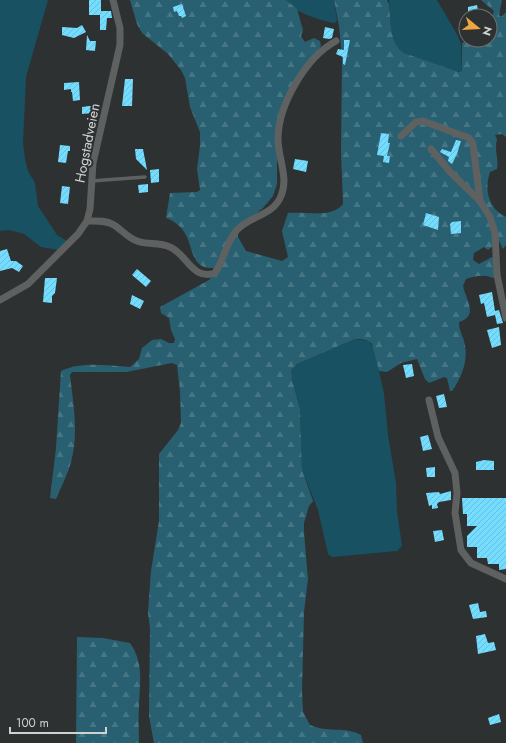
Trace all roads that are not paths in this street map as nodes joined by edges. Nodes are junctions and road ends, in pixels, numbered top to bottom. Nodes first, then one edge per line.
1 (113, 0) edge
2 (336, 41) dead end
3 (401, 136) dead end
4 (431, 150) dead end
5 (145, 176) dead end
6 (92, 181) junction
7 (480, 201) junction
8 (87, 221) junction
9 (0, 300) edge
10 (506, 318) edge
11 (429, 400) dead end
12 (506, 579) edge

1 - 6 street, Hogstadveien
2 - 8 street
3 - 7 street
4 - 7 street
5 - 6 lane
6 - 8 street, Hogstadveien
7 - 10 street
8 - 9 street, Hogstadveien
11 - 12 street

